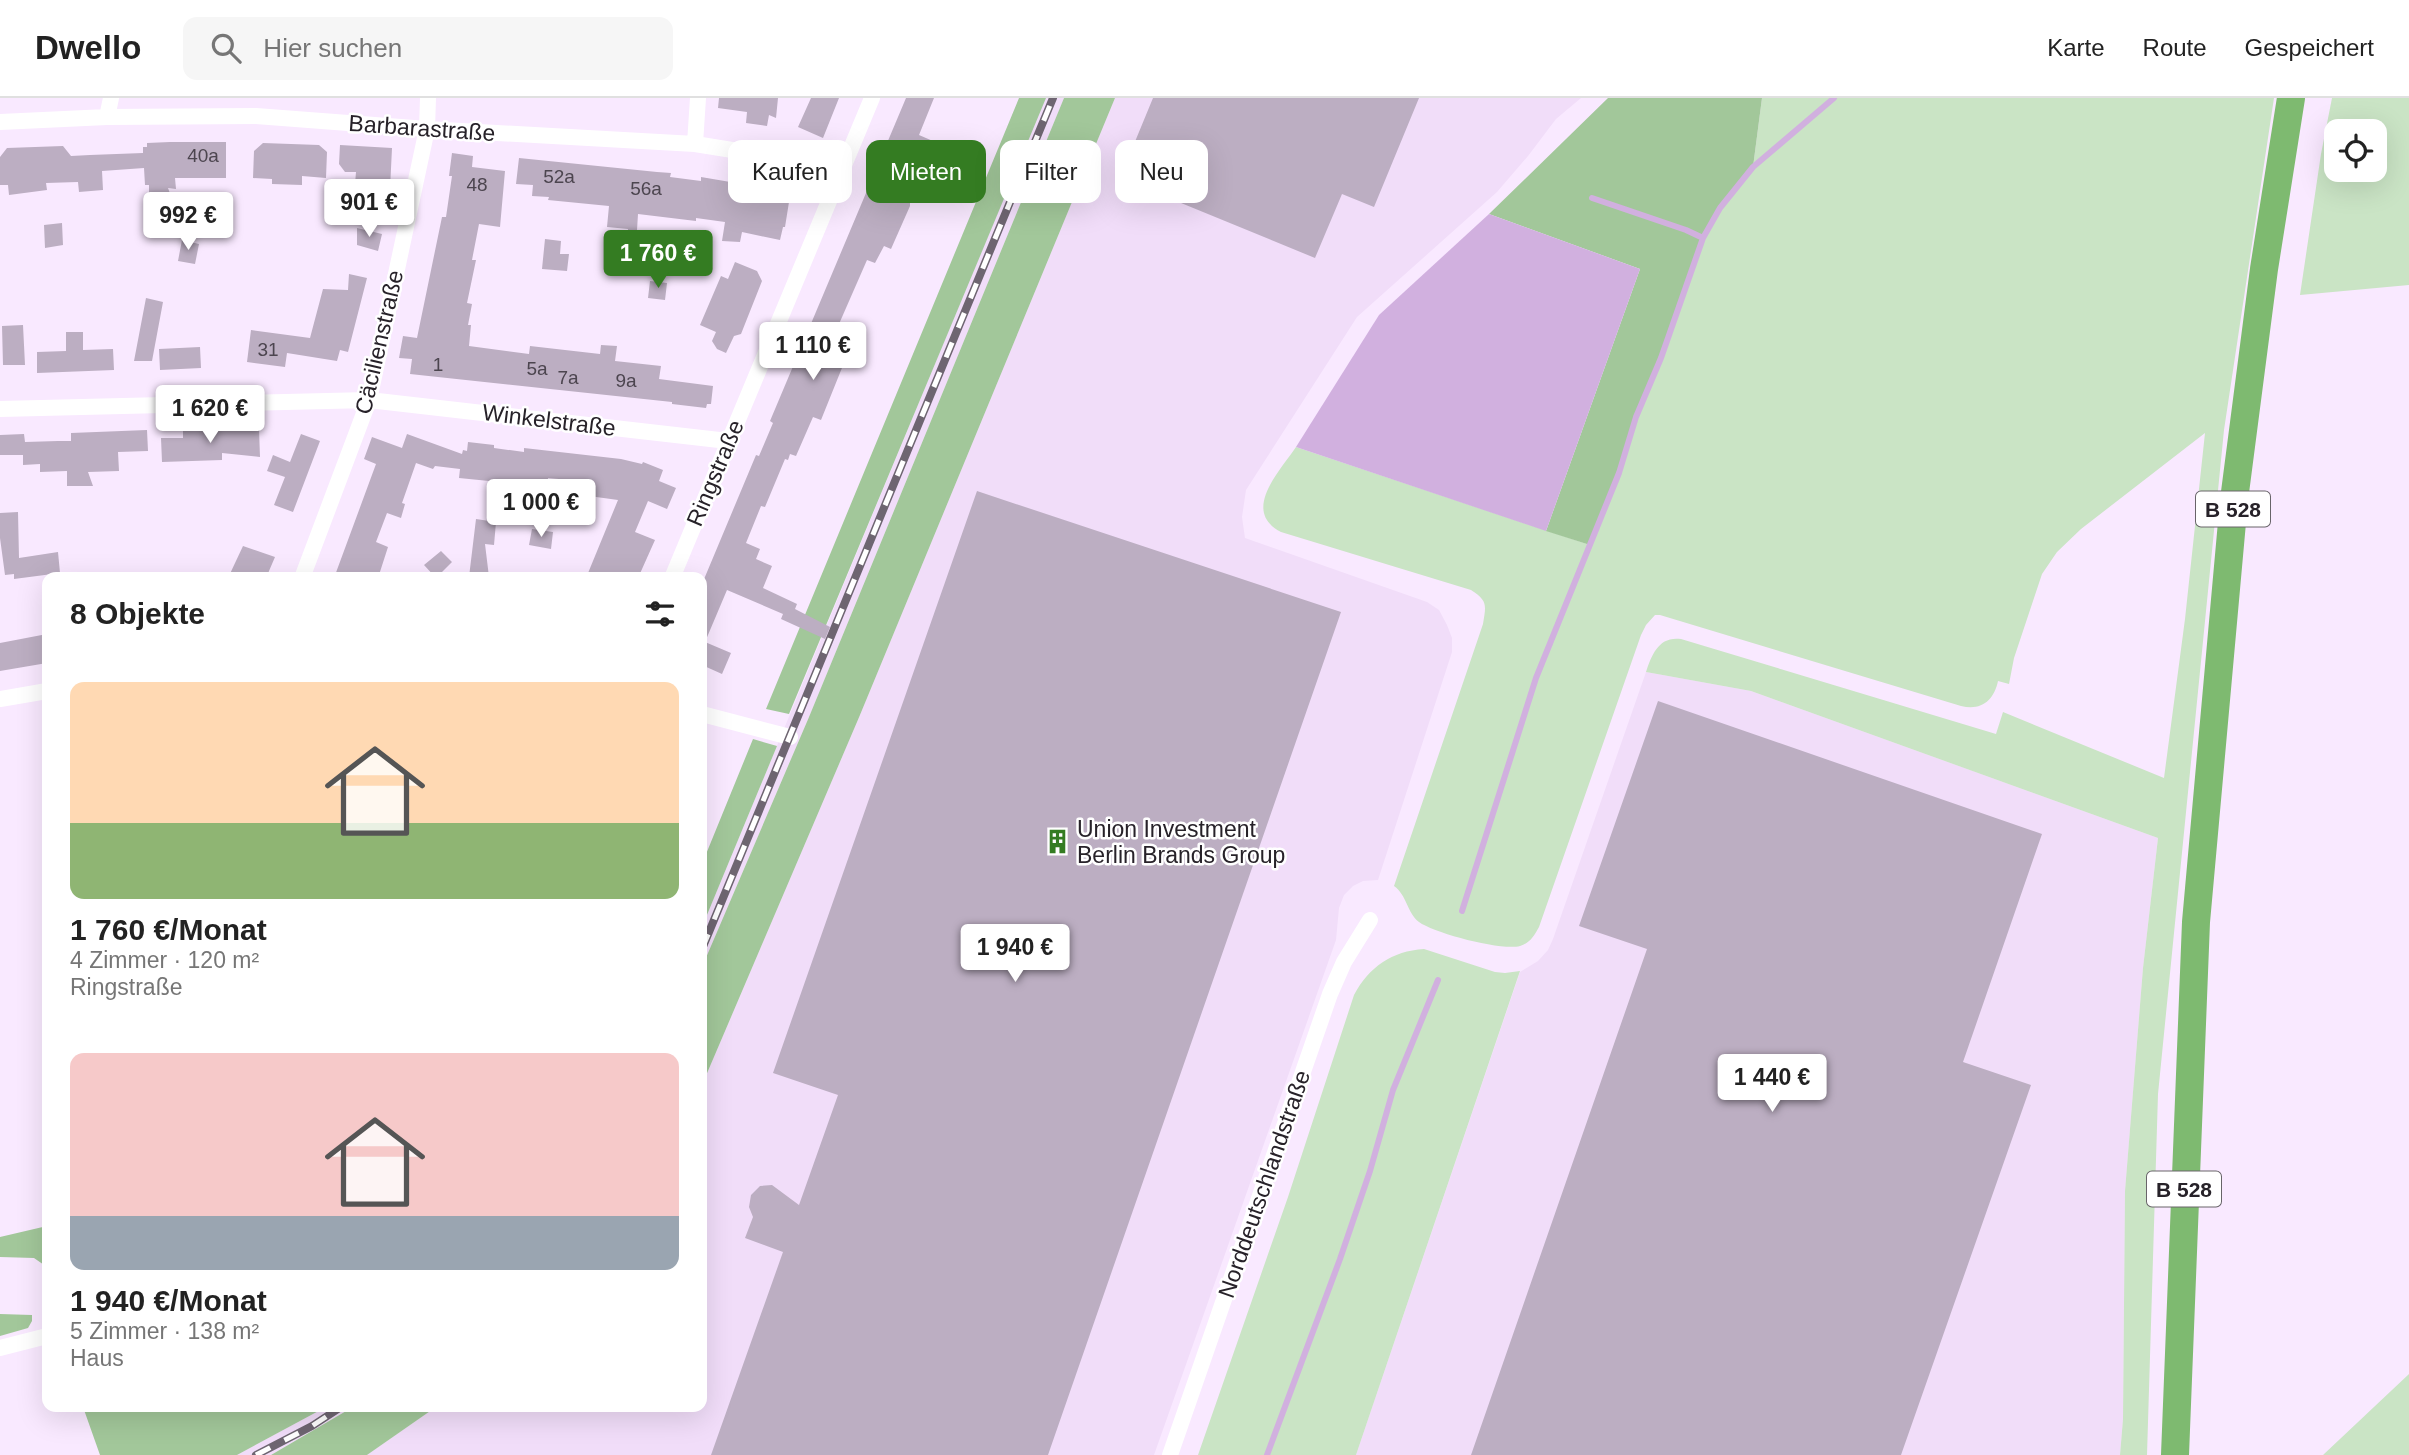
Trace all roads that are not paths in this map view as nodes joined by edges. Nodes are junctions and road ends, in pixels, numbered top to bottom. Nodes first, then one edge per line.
1 (110, 98) edge
2 (428, 98) edge
3 (698, 98) edge
4 (872, 98) edge
5 (2291, 98) edge
6 (107, 117) junction
7 (0, 122) edge
8 (426, 129) junction
9 (695, 144) junction
10 (852, 146) edge
11 (728, 149) edge
12 (828, 203) edge
13 (369, 400) junction
14 (0, 409) edge
15 (728, 441) junction
16 (304, 572) edge
17 (674, 572) edge
18 (42, 692) edge
19 (0, 699) edge
20 (707, 715) edge
21 (790, 737) dead end
22 (1370, 920) dead end
23 (42, 1337) edge
24 (0, 1348) edge
25 (1170, 1455) edge
26 (2175, 1455) edge

1 - 6 street
2 - 8 street, Cäcilienstraße
3 - 9 street
4 - 10 street, Ringstraße
5 - 26 highway, B 528
6 - 7 street, Barbarastraße
6 - 8 street, Barbarastraße
8 - 9 street, Barbarastraße
8 - 13 street, Cäcilienstraße
9 - 11 street, Barbarastraße
12 - 15 street, Ringstraße
13 - 14 street, Winkelstraße
13 - 15 street, Winkelstraße
13 - 16 street, Cäcilienstraße
15 - 17 street, Ringstraße
18 - 19 street
20 - 21 street
22 - 25 street, Norddeutschlandstraße
23 - 24 street

